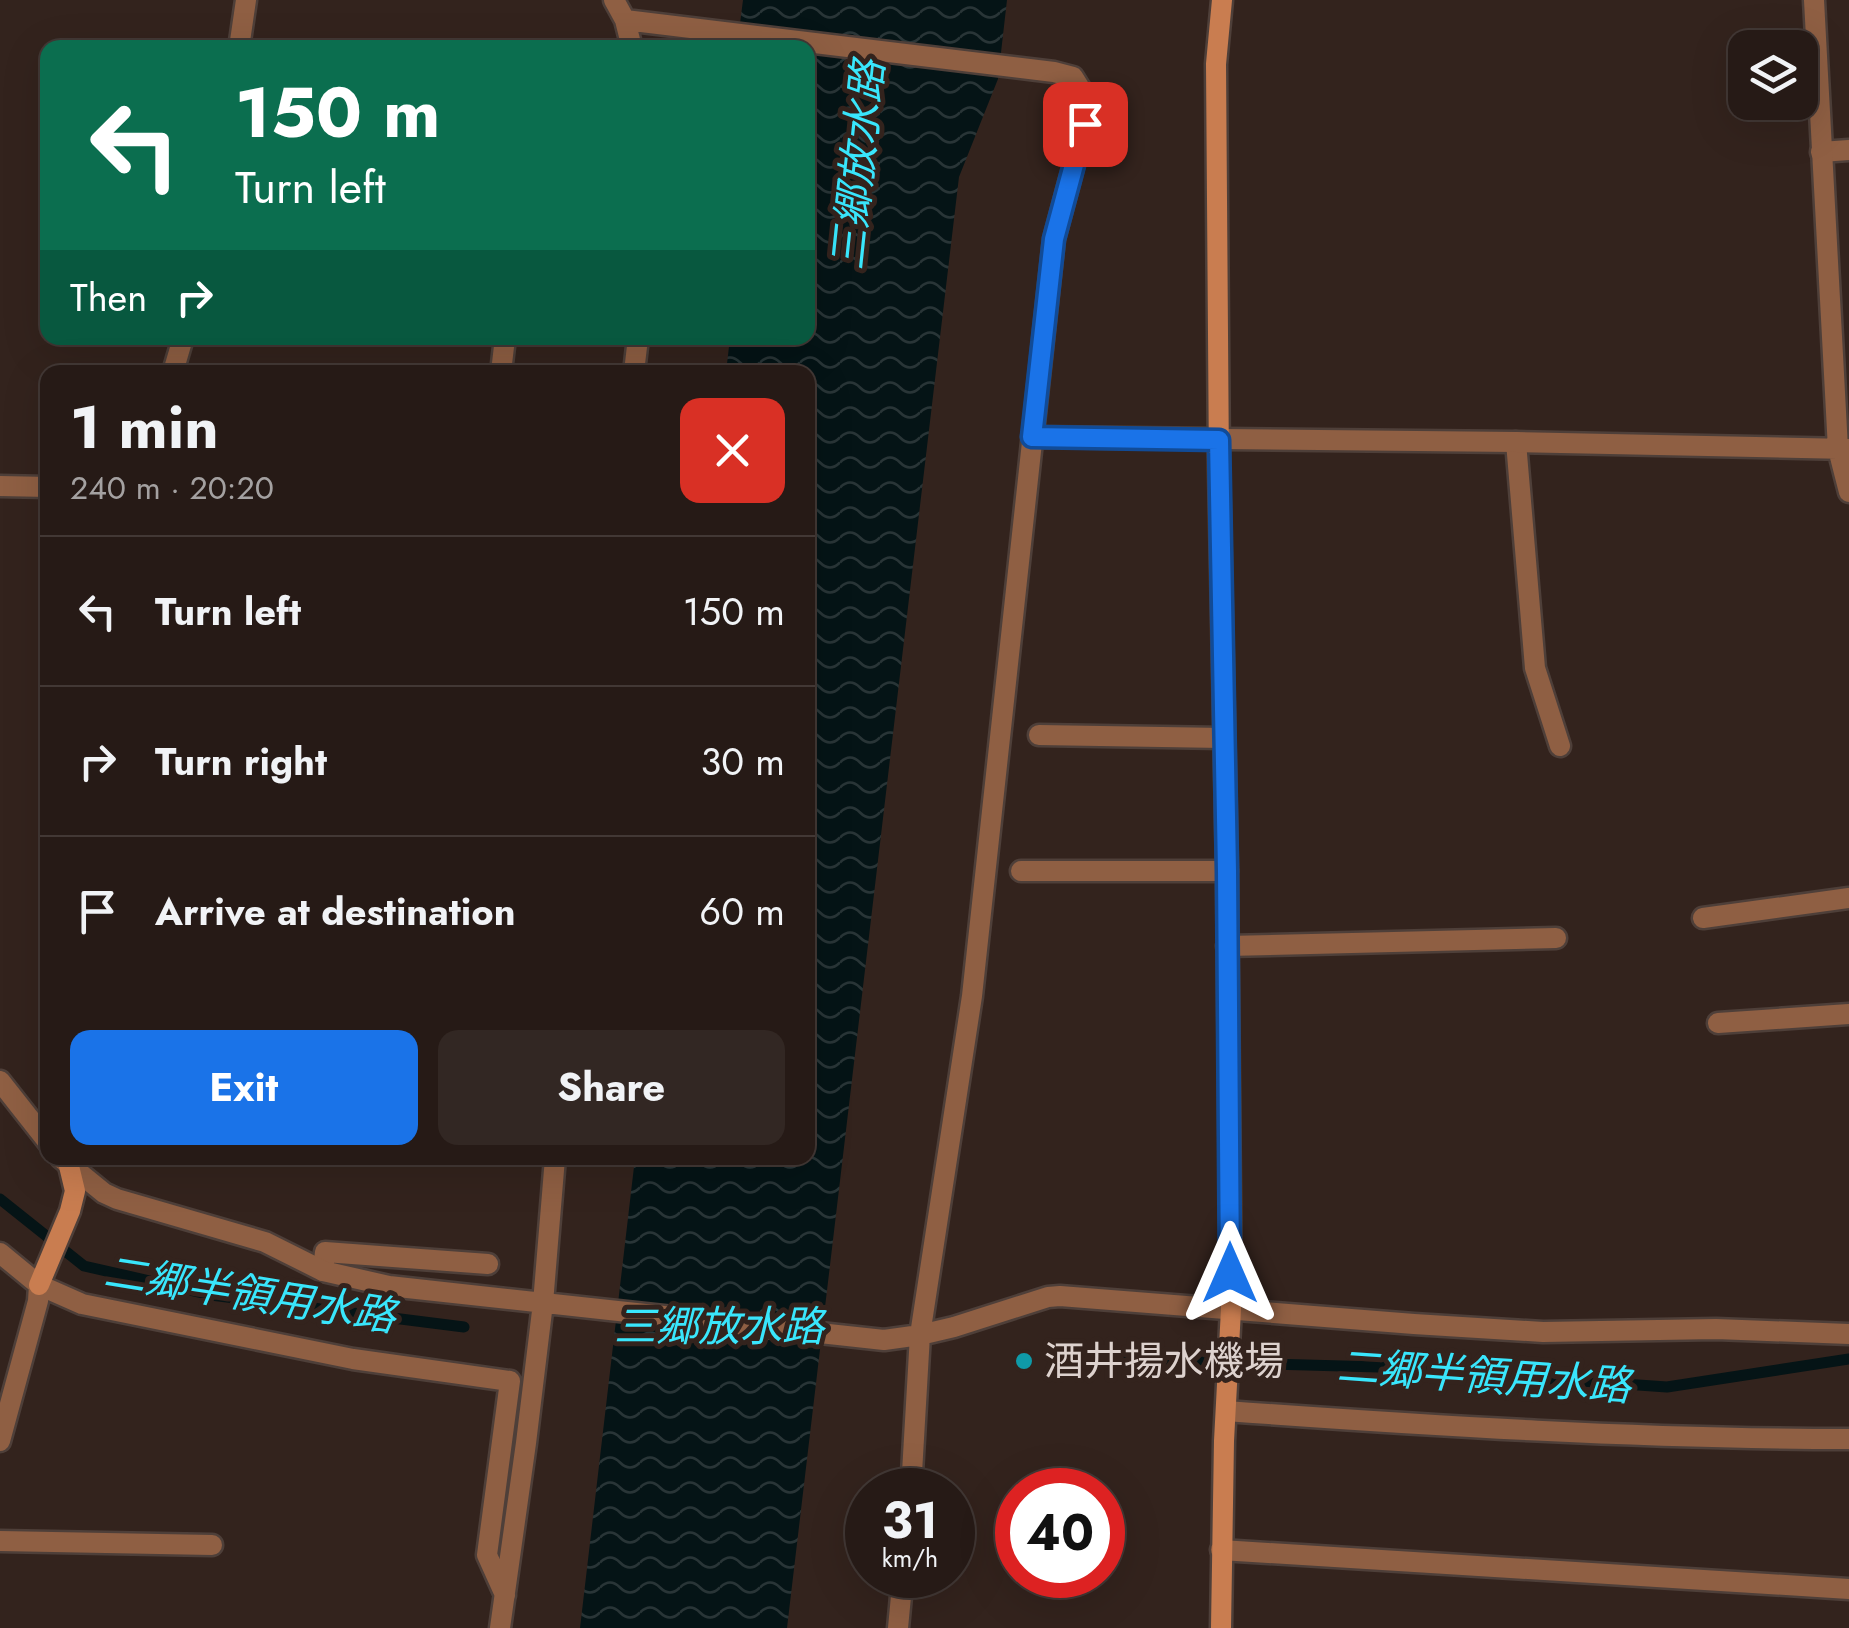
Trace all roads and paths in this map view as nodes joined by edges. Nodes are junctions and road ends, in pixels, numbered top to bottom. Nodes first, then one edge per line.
1 (246, 0) edge
2 (614, 0) edge
3 (1222, 0) edge
4 (1814, 0) edge
5 (624, 20) junction
6 (240, 40) edge
7 (630, 40) edge
8 (782, 40) edge
9 (815, 44) edge
10 (1849, 150) edge
11 (1822, 152) junction
12 (1032, 437) junction
13 (1219, 440) junction
14 (1516, 442) junction
15 (1843, 449) edge
16 (0, 486) edge
17 (40, 488) edge
18 (1849, 492) edge
19 (1039, 735) dead end
20 (1224, 738) junction
21 (1560, 746) dead end
22 (1021, 870) dead end
23 (1227, 871) junction
24 (1849, 898) edge
25 (1703, 918) dead end
26 (1556, 938) dead end
27 (1228, 946) junction
28 (1849, 1014) edge
29 (1718, 1023) dead end
30 (0, 1081) edge
31 (40, 1132) edge
32 (68, 1165) edge
33 (73, 1165) edge
34 (554, 1165) edge
35 (0, 1254) edge
36 (488, 1264) dead end
37 (323, 1271) junction
38 (39, 1285) junction
39 (542, 1303) junction
40 (1230, 1315) junction
41 (1849, 1334) edge
42 (920, 1336) junction
43 (1227, 1404) junction
44 (1849, 1439) edge
45 (0, 1441) edge
46 (912, 1468) edge
47 (0, 1541) edge
48 (212, 1545) dead end
49 (1221, 1550) junction
50 (1849, 1590) edge
51 (505, 1594) junction
52 (901, 1598) edge
53 (500, 1628) edge
54 (898, 1628) edge
55 (1220, 1628) edge

1 - 6 street
2 - 5 street
3 - 13 street
4 - 11 street
5 - 7 street
5 - 8 street
9 - 12 street
10 - 11 street
11 - 15 street
12 - 13 street
12 - 42 street
13 - 14 street
13 - 20 street
14 - 15 street
14 - 21 street
15 - 18 street
16 - 17 street
19 - 20 street
20 - 23 street
22 - 23 street
23 - 27 street
24 - 25 street
26 - 27 street
27 - 40 street
28 - 29 street
30 - 31 street
32 - 38 street
33 - 37 street
34 - 39 street
35 - 38 street
36 - 37 street
37 - 39 street
38 - 45 street
38 - 51 street
39 - 42 street
39 - 51 street
40 - 41 street
40 - 42 street
40 - 43 street
42 - 46 street
43 - 44 street
43 - 49 street
47 - 48 street
49 - 50 street
49 - 55 street
51 - 53 street
52 - 54 street

